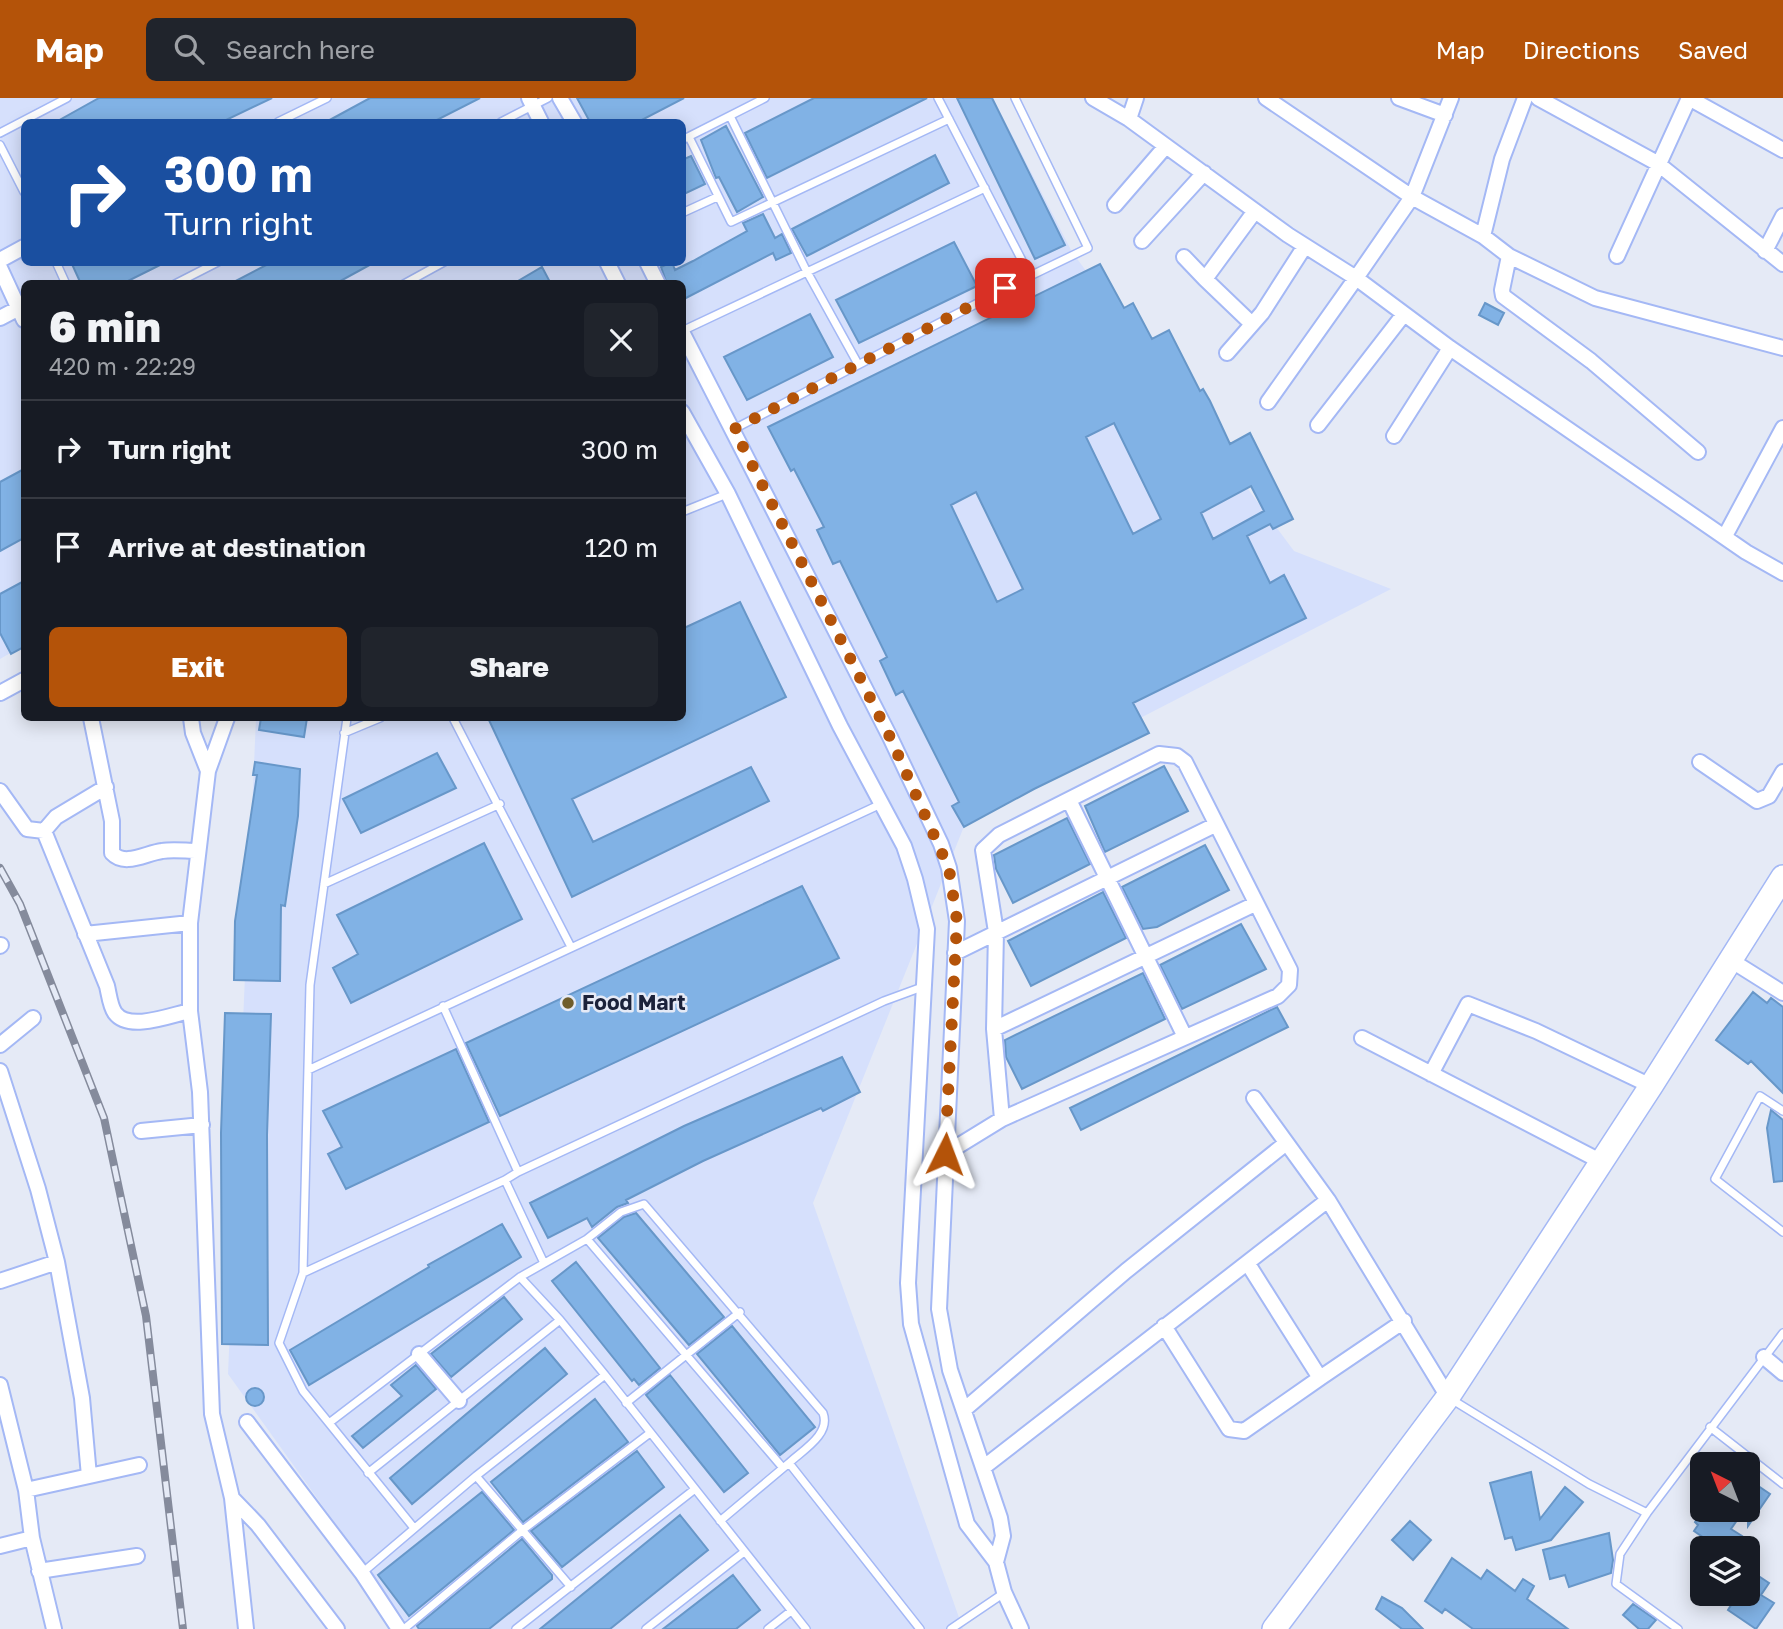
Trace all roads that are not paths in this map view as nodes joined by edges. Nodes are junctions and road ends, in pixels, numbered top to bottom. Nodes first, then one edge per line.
1 (67, 98) edge
2 (327, 98) edge
3 (548, 98) edge
4 (560, 98) edge
5 (765, 98) edge
6 (938, 98) edge
7 (1014, 98) edge
8 (1093, 98) edge
9 (1136, 98) edge
10 (1399, 98) edge
11 (1451, 98) edge
12 (1525, 98) edge
13 (1538, 98) edge
14 (1689, 98) edge
15 (1272, 100) edge
16 (531, 102) edge
17 (1445, 115) junction
18 (730, 116) junction
19 (27, 119) edge
20 (284, 119) edge
21 (506, 119) edge
22 (540, 119) edge
23 (572, 119) edge
24 (949, 119) junction
25 (1129, 119) junction
26 (21, 122) edge
27 (0, 133) edge
28 (686, 138) edge
29 (0, 145) edge
30 (1166, 146) junction
31 (1783, 150) edge
32 (1657, 163) junction
33 (1204, 173) junction
34 (21, 186) edge
35 (985, 188) junction
36 (718, 197) junction
37 (1412, 197) junction
38 (773, 203) junction
39 (1115, 205) dead end
40 (686, 211) edge
41 (1255, 211) junction
42 (1783, 216) edge
43 (1483, 236) junction
44 (1142, 241) dead end
45 (1305, 246) junction
46 (21, 249) edge
47 (1765, 251) junction
48 (1509, 256) junction
49 (1617, 256) dead end
50 (1184, 257) dead end
51 (0, 260) edge
52 (1783, 264) edge
53 (210, 266) edge
54 (437, 266) edge
55 (0, 268) edge
56 (806, 270) junction
57 (1030, 275) junction
58 (1356, 278) junction
59 (1205, 279) junction
60 (183, 280) edge
61 (411, 280) edge
62 (21, 312) edge
63 (21, 314) edge
64 (1404, 314) junction
65 (0, 317) edge
66 (1252, 324) junction
67 (686, 329) edge
68 (686, 339) edge
69 (1450, 348) junction
70 (1783, 348) edge
71 (1227, 353) dead end
72 (858, 364) junction
73 (1268, 402) dead end
74 (686, 419) edge
75 (1318, 425) dead end
76 (1783, 428) edge
77 (734, 429) junction
78 (1394, 436) dead end
79 (1698, 452) dead end
80 (728, 494) junction
81 (686, 510) edge
82 (1725, 536) junction
83 (1783, 573) edge
84 (21, 682) edge
85 (0, 693) edge
86 (92, 721) edge
87 (191, 721) edge
88 (226, 721) edge
89 (346, 721) edge
90 (373, 721) edge
91 (455, 721) edge
92 (344, 733) junction
93 (1700, 762) dead end
94 (208, 771) junction
95 (1783, 772) edge
96 (106, 787) junction
97 (0, 791) edge
98 (1069, 800) junction
99 (500, 804) junction
100 (881, 804) junction
101 (1215, 825) junction
102 (44, 831) junction
103 (197, 851) junction
104 (1783, 877) edge
105 (1107, 879) junction
106 (324, 884) junction
107 (1255, 904) junction
108 (190, 923) junction
109 (996, 932) junction
110 (86, 934) junction
111 (570, 946) junction
112 (955, 953) junction
113 (1144, 958) junction
114 (1732, 961) junction
115 (925, 986) junction
116 (1783, 993) edge
117 (443, 1006) junction
118 (190, 1011) junction
119 (33, 1018) dead end
120 (994, 1030) junction
121 (1185, 1037) junction
122 (1363, 1038) dead end
123 (0, 1045) edge
124 (307, 1070) junction
125 (0, 1072) edge
126 (1431, 1074) junction
127 (1651, 1086) junction
128 (1254, 1098) dead end
129 (1783, 1111) edge
130 (1002, 1119) junction
131 (202, 1125) junction
132 (141, 1131) dead end
133 (1285, 1144) junction
134 (945, 1154) junction
135 (1601, 1162) junction
136 (518, 1172) junction
137 (505, 1180) junction
138 (1328, 1200) junction
139 (1783, 1232) edge
140 (587, 1239) junction
141 (543, 1261) junction
142 (57, 1262) junction
143 (1248, 1264) junction
144 (303, 1273) junction
145 (520, 1277) junction
146 (0, 1281) edge
147 (740, 1312) junction
148 (560, 1320) junction
149 (1404, 1321) junction
150 (1164, 1326) junction
151 (1783, 1333) edge
152 (419, 1354) junction
153 (685, 1356) junction
154 (1764, 1357) junction
155 (1783, 1373) edge
156 (605, 1375) junction
157 (1320, 1378) junction
158 (0, 1385) edge
159 (1448, 1397) junction
160 (459, 1401) junction
161 (626, 1403) junction
162 (965, 1409) junction
163 (247, 1422) dead end
164 (329, 1423) junction
165 (1710, 1427) junction
166 (650, 1433) junction
167 (139, 1465) dead end
168 (786, 1466) junction
169 (984, 1467) junction
170 (368, 1473) junction
171 (89, 1476) junction
172 (477, 1476) junction
173 (1783, 1484) edge
174 (695, 1489) junction
175 (26, 1490) junction
176 (232, 1498) junction
177 (1647, 1513) junction
178 (720, 1521) junction
179 (414, 1528) junction
180 (524, 1529) junction
181 (32, 1538) junction
182 (0, 1545) edge
183 (744, 1552) junction
184 (137, 1556) dead end
185 (996, 1562) junction
186 (39, 1571) junction
187 (362, 1573) junction
188 (572, 1587) junction
189 (1004, 1592) junction
190 (791, 1611) junction
191 (54, 1629) edge
192 (246, 1629) edge
193 (337, 1629) edge
194 (401, 1629) edge
195 (516, 1629) edge
196 (646, 1629) edge
197 (768, 1629) edge
198 (806, 1629) edge
199 (920, 1629) edge
200 (951, 1629) edge
201 (1021, 1629) edge
202 (1274, 1629) edge
203 (1678, 1629) edge

1 - 19 lane
2 - 20 lane
3 - 16 lane
4 - 23 street
5 - 18 lane
6 - 24 lane
7 - 57 lane
8 - 25 street
9 - 25 street
10 - 17 street
11 - 17 street
12 - 43 street
13 - 32 street
14 - 31 street
14 - 32 street
15 - 37 street
16 - 21 lane
16 - 22 street
17 - 37 street
18 - 28 lane
18 - 38 lane
24 - 35 lane
24 - 38 lane
25 - 30 street
26 - 27 lane
28 - 36 lane
29 - 34 lane
30 - 33 street
30 - 39 street
32 - 47 street
32 - 49 street
33 - 41 street
33 - 44 street
35 - 56 lane
35 - 57 lane
36 - 38 lane
36 - 40 lane
37 - 43 street
37 - 58 street
38 - 56 lane
41 - 45 street
41 - 59 street
42 - 47 street
43 - 48 street
45 - 58 street
45 - 66 street
46 - 51 street
47 - 52 street
48 - 70 street
48 - 79 street
50 - 59 street
53 - 60 lane
54 - 61 lane
55 - 62 street
56 - 67 lane
56 - 72 lane
57 - 72 lane
58 - 64 street
58 - 73 street
59 - 66 street
63 - 65 street
64 - 69 street
64 - 75 street
66 - 71 street
68 - 77 street
69 - 78 street
69 - 82 street
72 - 77 lane
74 - 80 street
76 - 82 street
77 - 112 street
80 - 81 lane
80 - 100 street
82 - 83 street
84 - 85 street
86 - 96 street
87 - 94 street
88 - 94 street
89 - 92 lane
90 - 92 lane
91 - 99 lane
92 - 106 lane
93 - 95 street
94 - 103 street
96 - 102 street
96 - 103 street
97 - 102 street
98 - 101 street
98 - 105 street
98 - 109 street
99 - 106 lane
99 - 111 lane
100 - 111 lane
100 - 115 street
101 - 105 street
101 - 107 street
102 - 110 street
103 - 108 street
104 - 114 main road
105 - 109 street
105 - 113 street
106 - 124 lane
107 - 113 street
107 - 121 street
108 - 110 street
108 - 118 street
109 - 112 street
109 - 120 street
110 - 118 street
111 - 117 lane
112 - 134 street
113 - 120 street
113 - 121 street
114 - 116 street
114 - 127 main road
115 - 136 lane
115 - 185 street
117 - 124 lane
117 - 136 lane
118 - 131 street
119 - 123 street
120 - 130 street
121 - 130 street
122 - 126 street
124 - 144 lane
125 - 142 street
126 - 127 street
126 - 135 street
127 - 135 main road
128 - 133 street
129 - 139 lane
130 - 134 street
131 - 132 street
131 - 176 street
133 - 138 street
133 - 162 street
134 - 162 street
135 - 159 main road
136 - 137 lane
137 - 141 lane
137 - 144 lane
138 - 143 street
138 - 149 street
140 - 141 lane
140 - 147 lane
140 - 153 lane
141 - 145 lane
142 - 146 street
142 - 171 street
143 - 150 street
143 - 157 street
144 - 164 lane
145 - 148 lane
145 - 152 lane
147 - 153 lane
147 - 168 lane
148 - 156 lane
148 - 160 lane
149 - 157 street
149 - 159 street
150 - 157 street
150 - 169 street
151 - 154 lane
152 - 160 street
152 - 164 lane
153 - 161 lane
153 - 168 lane
154 - 155 street
154 - 165 lane
156 - 161 lane
156 - 172 lane
158 - 175 street
159 - 177 lane
159 - 202 main road
160 - 170 lane
161 - 166 lane
162 - 169 street
163 - 187 street
164 - 170 lane
165 - 173 lane
165 - 177 lane
166 - 174 lane
166 - 180 lane
167 - 171 street
168 - 178 lane
168 - 199 lane
169 - 185 street
170 - 179 lane
171 - 175 street
172 - 179 lane
172 - 180 lane
174 - 178 lane
174 - 188 lane
175 - 181 street
176 - 192 street
176 - 193 street
177 - 203 lane
178 - 183 lane
179 - 187 lane
180 - 188 lane
180 - 194 lane
181 - 182 street
181 - 186 street
183 - 190 lane
183 - 196 lane
184 - 186 street
185 - 189 street
186 - 191 street
187 - 194 street
188 - 195 lane
189 - 200 lane
189 - 201 street
190 - 197 lane
190 - 198 lane

